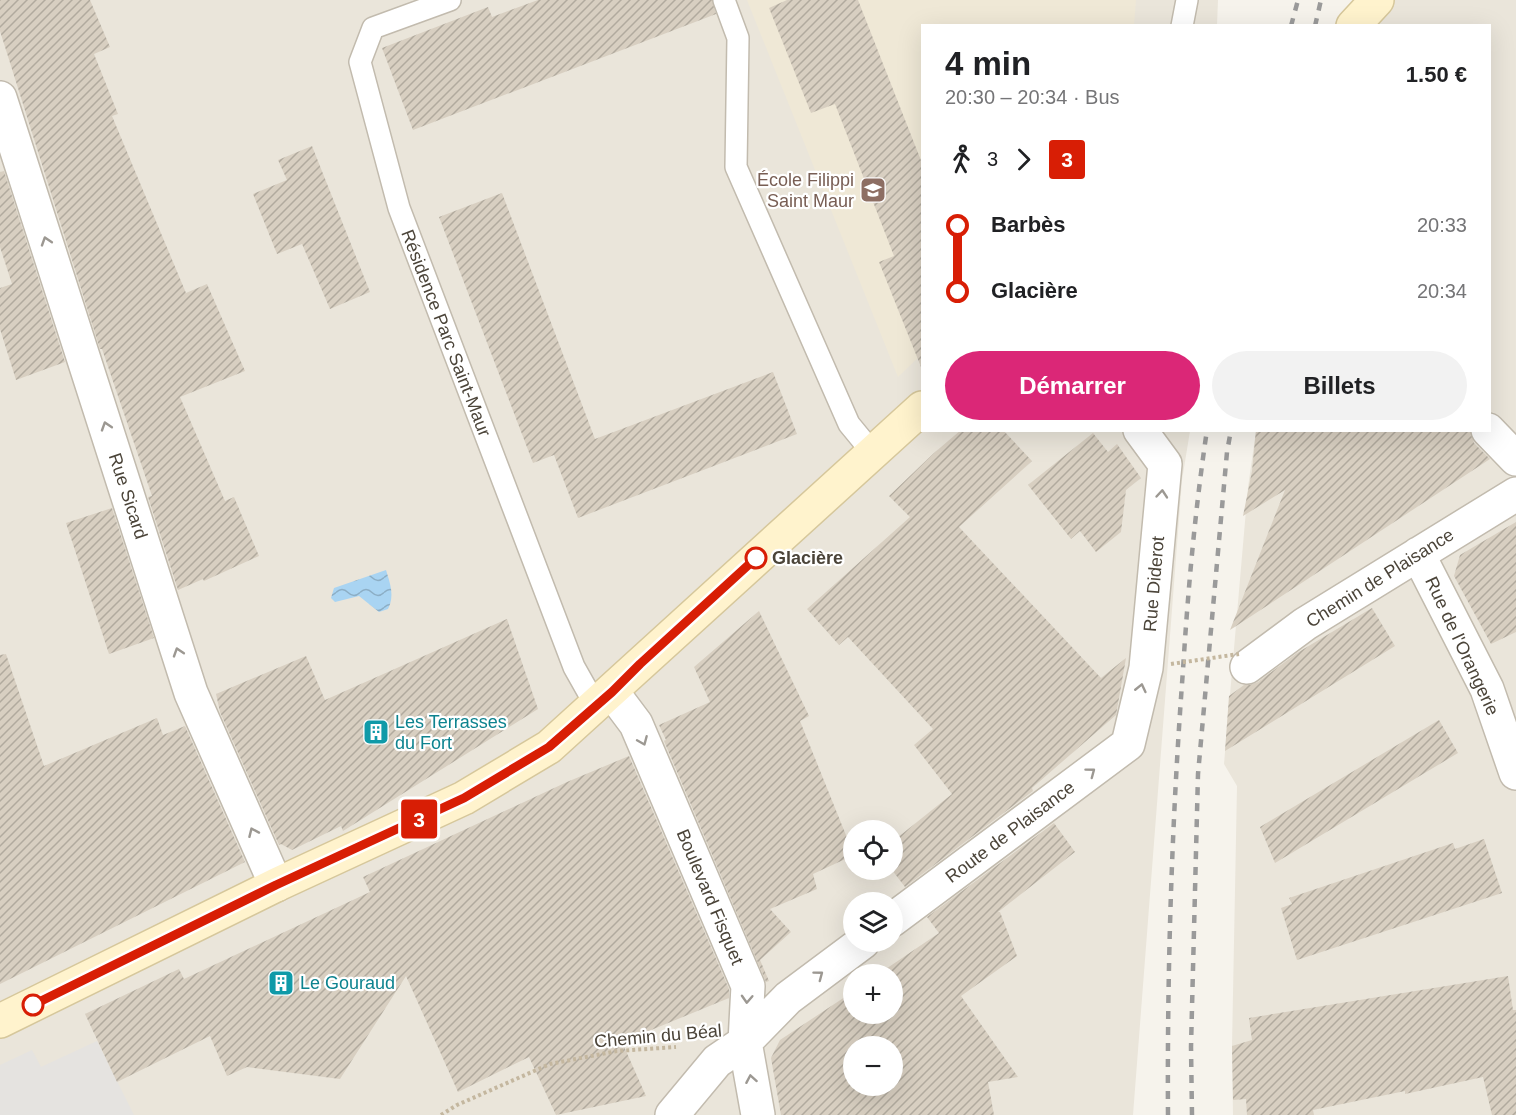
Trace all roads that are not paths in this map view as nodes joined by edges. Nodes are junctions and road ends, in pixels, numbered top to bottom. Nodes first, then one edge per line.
1 (450, 0) edge
2 (724, 0) edge
3 (1187, 0) edge
4 (1377, 0) edge
5 (1182, 24) edge
6 (1355, 24) edge
7 (0, 98) edge
8 (921, 409) edge
9 (1141, 432) edge
10 (1490, 432) edge
11 (872, 452) junction
12 (1516, 459) edge
13 (1516, 494) edge
14 (1418, 554) junction
15 (1243, 661) road end
16 (604, 699) junction
17 (1128, 744) joint
18 (1516, 773) edge
19 (276, 885) junction
20 (903, 912) edge
21 (850, 952) edge
22 (0, 1021) edge
23 (745, 1042) junction
24 (672, 1115) edge
25 (758, 1115) edge

1 - 16 lane, Résidence Parc Saint-Maur
2 - 11 lane
3 - 5 lane
4 - 6 main road
19 -> 7 street, Rue Sicard
8 - 11 main road
17 -> 9 street, Rue Diderot
10 - 12 street
11 - 16 main road
13 - 14 street, Chemin de Plaisance
14 - 15 street, Chemin de Plaisance
14 - 18 street, Rue de l'Orangerie
16 - 19 main road
16 -> 23 street, Boulevard Fisquet
20 -> 17 street, Route de Plaisance
19 - 22 main road
23 -> 21 street
23 - 24 street
25 -> 23 street, Boulevard Fisquet

